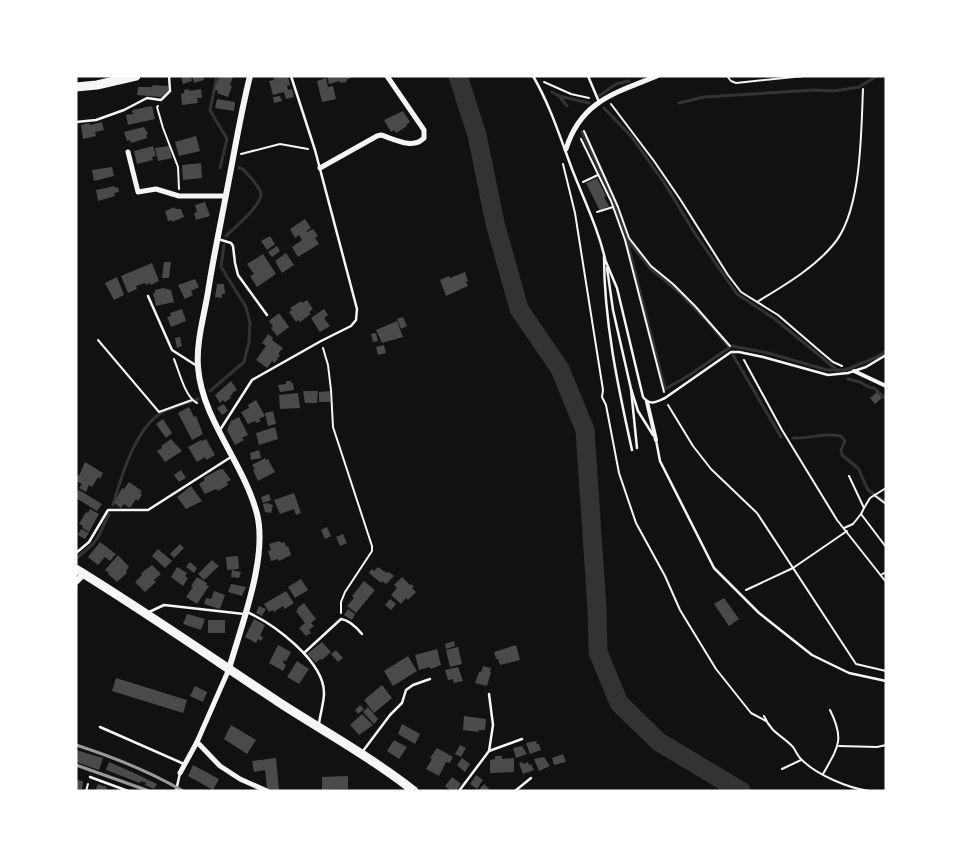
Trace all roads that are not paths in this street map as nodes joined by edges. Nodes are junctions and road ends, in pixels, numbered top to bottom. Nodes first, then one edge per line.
1 (136, 76) edge
2 (169, 76) edge
3 (250, 76) edge
4 (291, 76) edge
5 (386, 76) edge
6 (588, 76) edge
7 (658, 76) edge
8 (534, 77) edge
9 (76, 87) edge
10 (598, 100) junction
11 (76, 122) edge
12 (566, 149) junction
13 (128, 152) dead end
14 (320, 168) junction
15 (226, 196) junction
16 (217, 239) junction
17 (604, 252) junction
18 (606, 262) junction
19 (148, 296) dead end
20 (267, 315) dead end
21 (886, 355) edge
22 (198, 366) junction
23 (854, 371) junction
24 (886, 386) edge
25 (631, 389) junction
26 (647, 402) junction
27 (220, 430) junction
28 (656, 440) junction
29 (637, 448) dead end
30 (632, 450) dead end
31 (232, 457) junction
32 (76, 553) edge
33 (80, 572) edge
34 (76, 582) edge
35 (246, 613) junction
36 (146, 614) junction
37 (362, 634) dead end
38 (304, 653) junction
39 (229, 670) junction
40 (430, 679) dead end
41 (886, 681) edge
42 (490, 694) dead end
43 (100, 727) dead end
44 (318, 728) junction
45 (522, 740) dead end
46 (197, 742) junction
47 (489, 751) junction
48 (360, 755) junction
49 (184, 764) junction
50 (180, 773) joint
51 (90, 777) dead end
52 (531, 778) dead end
53 (128, 791) edge
54 (176, 791) edge
55 (267, 791) edge
56 (414, 791) edge
57 (459, 791) edge
58 (515, 791) edge

1 - 9 main road
2 - 11 lane
3 - 15 street
4 - 14 lane
5 - 14 street
6 - 10 lane
7 - 10 street
8 - 12 lane
10 - 12 street
12 - 17 lane
13 - 15 street
14 - 27 lane
15 - 16 street
16 - 20 lane
16 - 22 street
17 - 18 lane
17 - 30 lane
18 - 25 lane
18 - 26 lane
19 - 22 lane
21 - 23 lane
22 - 27 street
23 - 24 street
23 - 26 lane
25 - 28 lane
25 - 29 lane
26 - 28 street
27 - 31 street
28 - 41 lane
31 - 32 lane
31 - 35 street
33 - 34 street
33 - 36 main road
35 - 36 lane
35 - 38 lane
35 - 39 street
36 - 39 main road
37 - 38 lane
38 - 44 lane
39 - 44 main road
39 - 46 street
40 - 48 lane
42 - 47 lane
43 - 49 lane
44 - 48 main road
45 - 47 lane
46 - 49 street
46 - 55 street
47 - 57 lane
48 - 56 main road
49 - 50 street
50 - 54 lane
51 - 53 lane
52 - 58 lane

